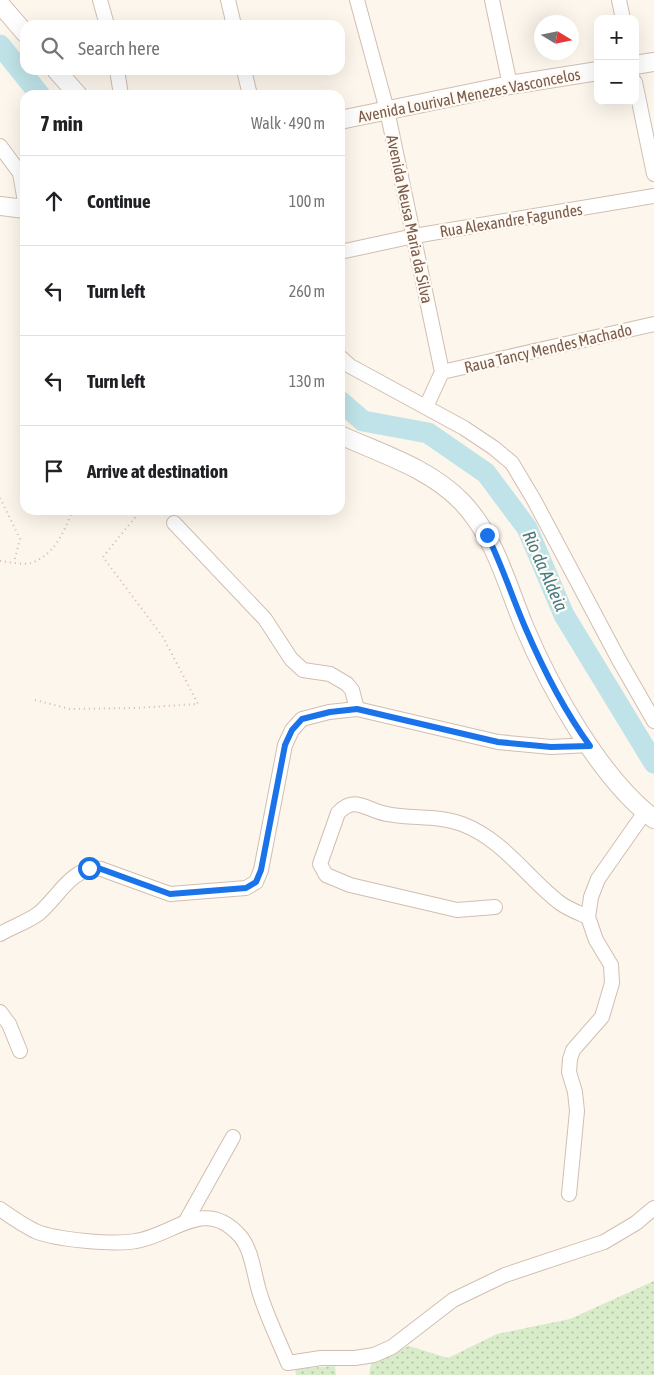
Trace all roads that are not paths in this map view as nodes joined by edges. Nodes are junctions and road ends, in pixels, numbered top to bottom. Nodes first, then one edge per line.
1 (100, 0) edge
2 (228, 0) edge
3 (358, 0) edge
4 (492, 0) edge
5 (619, 0) edge
6 (0, 4) edge
7 (621, 15) edge
8 (106, 20) edge
9 (233, 20) edge
10 (20, 27) edge
11 (654, 62) edge
12 (639, 64) edge
13 (594, 72) edge
14 (60, 75) edge
15 (118, 75) edge
16 (245, 75) edge
17 (510, 85) junction
18 (74, 90) edge
19 (120, 90) edge
20 (249, 90) edge
21 (639, 101) edge
22 (387, 110) junction
23 (345, 119) edge
24 (0, 146) edge
25 (20, 172) edge
26 (654, 174) edge
27 (654, 196) edge
28 (0, 206) edge
29 (20, 208) edge
30 (414, 236) junction
31 (345, 251) edge
32 (654, 324) edge
33 (345, 362) edge
34 (442, 372) junction
35 (426, 407) junction
36 (345, 437) edge
37 (174, 523) dead end
38 (357, 709) junction
39 (654, 721) edge
40 (590, 746) junction
41 (649, 815) edge
42 (495, 907) dead end
43 (588, 917) junction
44 (0, 934) edge
45 (0, 1012) edge
46 (20, 1051) dead end
47 (233, 1137) dead end
48 (569, 1194) dead end
49 (654, 1208) edge
50 (0, 1209) edge
51 (186, 1221) junction

1 - 8 street
2 - 9 street
3 - 22 street, Avenida Neusa Maria da Silva
4 - 17 street
5 - 7 street
6 - 10 street
11 - 12 street
13 - 17 street, Avenida Lourival Menezes Vasconcelos
14 - 18 street
15 - 19 street
16 - 20 street
17 - 22 street, Avenida Lourival Menezes Vasconcelos
21 - 26 street
22 - 23 street, Avenida Lourival Menezes Vasconcelos
22 - 30 street, Avenida Neusa Maria da Silva
24 - 25 street
27 - 30 street, Rua Alexandre Fagundes
28 - 29 street
30 - 31 street, Rua Alexandre Fagundes
30 - 34 street, Avenida Neusa Maria da Silva
32 - 34 street, Raua Tancy Mendes Machado
33 - 35 street
34 - 35 street
35 - 39 street
36 - 40 street
37 - 38 street
38 - 40 street
38 - 44 street
40 - 41 street
41 - 43 street
42 - 43 street
43 - 48 street
45 - 46 street
47 - 51 street
49 - 51 street
50 - 51 street

